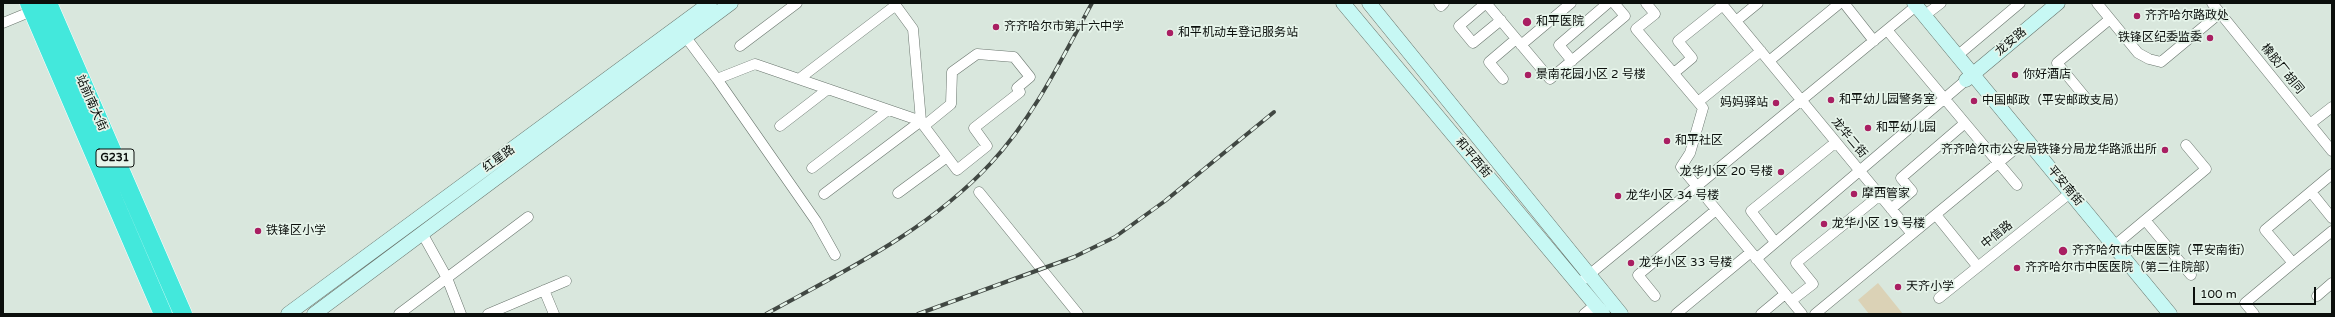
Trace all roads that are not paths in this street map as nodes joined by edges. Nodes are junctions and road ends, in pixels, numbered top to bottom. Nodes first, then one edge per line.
1 (731, 3) edge
2 (797, 3) edge
3 (1343, 3) edge
4 (1368, 3) edge
5 (1439, 3) edge
6 (1444, 3) edge
7 (1486, 3) edge
8 (1571, 3) edge
9 (1608, 3) edge
10 (1614, 3) edge
11 (1646, 3) edge
12 (1758, 3) edge
13 (1840, 3) edge
14 (1844, 3) edge
15 (1941, 3) edge
16 (2020, 3) edge
17 (2097, 3) edge
18 (2212, 3) edge
19 (895, 4) edge
20 (1722, 4) edge
21 (2054, 4) edge
22 (41, 5) edge
23 (709, 8) edge
24 (1918, 8) edge
25 (2220, 13) junction
26 (1501, 20) junction
27 (2110, 20) junction
28 (1736, 21) junction
29 (3, 23) edge
30 (1887, 30) junction
31 (682, 32) junction
32 (1874, 41) junction
33 (1519, 42) junction
34 (740, 46) dead end
35 (1761, 51) junction
36 (1957, 56) junction
37 (1572, 61) junction
38 (1768, 61) junction
39 (1674, 73) junction
40 (1969, 78) junction
41 (717, 79) junction
42 (799, 79) junction
43 (1503, 79) dead end
44 (828, 90) junction
45 (2085, 97) dead end
46 (1945, 98) junction
47 (1801, 100) junction
48 (1698, 102) junction
49 (2332, 107) edge
50 (888, 110) junction
51 (1965, 123) junction
52 (923, 124) junction
53 (2310, 124) junction
54 (780, 126) dead end
55 (2026, 140) junction
56 (1836, 142) junction
57 (2186, 145) dead end
58 (2332, 151) edge
59 (947, 157) junction
60 (1999, 163) junction
61 (812, 168) dead end
62 (1859, 170) junction
63 (2332, 174) edge
64 (2017, 185) dead end
65 (1697, 186) junction
66 (979, 192) dead end
67 (2310, 192) junction
68 (898, 193) dead end
69 (2070, 193) junction
70 (824, 194) dead end
71 (1880, 195) junction
72 (1891, 208) junction
73 (1716, 210) junction
74 (1936, 215) junction
75 (528, 217) dead end
76 (2332, 218) edge
77 (2145, 220) junction
78 (2332, 230) edge
79 (422, 233) junction
80 (1912, 234) junction
81 (1776, 242) junction
82 (2114, 246) junction
83 (835, 255) dead end
84 (1754, 256) junction
85 (2293, 263) junction
86 (1978, 267) junction
87 (1589, 274) junction
88 (2191, 275) dead end
89 (447, 278) junction
90 (566, 281) dead end
91 (2332, 283) edge
92 (1578, 284) junction
93 (544, 290) junction
94 (1655, 296) dead end
95 (2317, 296) dead end
96 (1788, 298) junction
97 (1939, 298) dead end
98 (1599, 309) edge
99 (316, 313) edge
100 (163, 314) edge
101 (183, 314) edge
102 (288, 314) edge
103 (399, 314) edge
104 (461, 314) edge
105 (488, 314) edge
106 (554, 314) edge
107 (1078, 314) edge
108 (1584, 314) edge
109 (1621, 314) edge
110 (1676, 314) edge
111 (1761, 314) edge
112 (1802, 314) edge
113 (1815, 314) edge
114 (2169, 314) edge
115 (2254, 314) edge

1 - 23 street, 红星路
2 - 34 street
3 - 92 street, 和平西街
4 - 87 street, 和平西街
5 - 6 street
7 - 26 street
7 - 26 street
8 - 33 street
9 - 37 street
10 - 37 street
11 - 39 street
12 - 28 street
13 - 38 street
14 - 32 street
15 - 24 street
16 - 36 street
17 - 27 street
18 - 25 street, 橡胶厂胡同
19 - 42 street
19 - 52 street
20 - 28 street, 龙华二街
20 - 39 street
21 - 40 street, 龙安路
22 - 29 street
22 - 100 highway, 站前南大街 / G231
22 - 101 highway, 站前南大街 / G231
23 - 31 street, 红星路
24 - 30 street
24 - 36 street, 平安南街
25 - 27 street
25 - 53 street, 橡胶厂胡同
26 - 33 street
27 - 45 street
28 - 35 street, 龙华二街
30 - 32 street
30 - 46 street
31 - 41 street
31 - 79 street, 红星路
31 - 102 street, 红星路
32 - 47 street
33 - 37 street
33 - 43 street
35 - 38 street, 龙华二街
35 - 48 street
36 - 40 street, 平安南街
38 - 47 street, 龙华二街
39 - 48 street
40 - 46 street
40 - 55 street, 平安南街
41 - 42 street
41 - 83 street
42 - 44 street
44 - 50 street
44 - 54 street
46 - 51 street
46 - 62 street
47 - 56 street, 龙华二街
47 - 65 street
48 - 65 street
49 - 53 street
50 - 52 street
50 - 61 street
51 - 60 street
51 - 72 street
52 - 59 street
52 - 59 street
52 - 70 street
53 - 58 street, 橡胶厂胡同
55 - 60 street
55 - 69 street, 平安南街
56 - 62 street, 龙华二街
56 - 81 street
57 - 77 street
59 - 68 street
60 - 64 street
60 - 74 street
62 - 71 street, 龙华二街
62 - 81 street
63 - 67 street
65 - 73 street
65 - 87 street
66 - 107 street
67 - 76 street
67 - 85 street
69 - 82 street, 平安南街
69 - 86 street, 中信路
71 - 72 street, 龙华二街
71 - 96 street
72 - 80 street, 龙华二街
73 - 84 street
73 - 94 street
74 - 80 street
74 - 86 street
75 - 89 street
77 - 82 street
77 - 88 street
78 - 85 street
79 - 89 street
79 - 99 street, 红星路
80 - 113 street
81 - 84 street
82 - 114 street, 平安南街
84 - 96 street
84 - 110 street
85 - 115 street
86 - 97 street, 中信路
87 - 92 street
87 - 109 street, 和平西街
89 - 103 street
89 - 104 street
90 - 93 street
91 - 95 street
92 - 98 street, 和平西街
93 - 105 street
93 - 106 street
96 - 111 street
96 - 112 street
98 - 108 street

